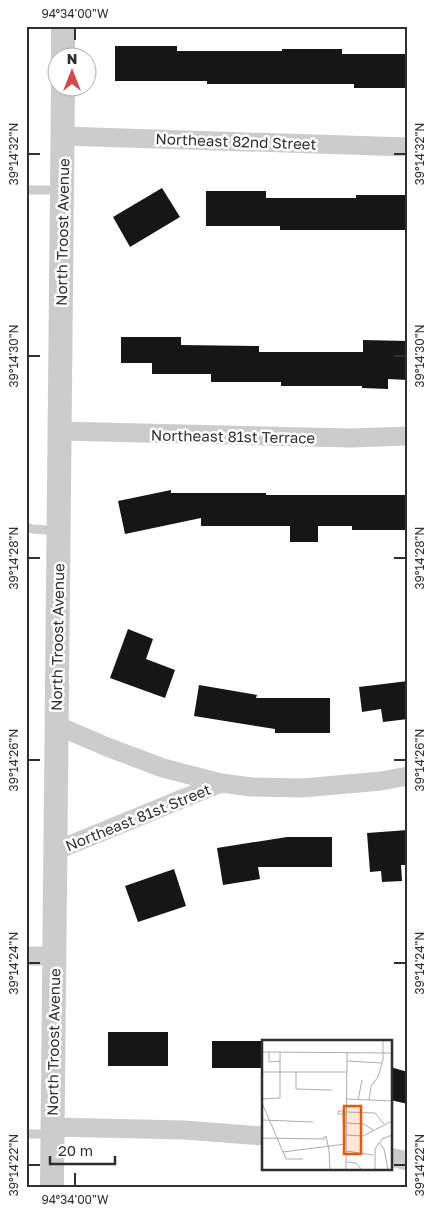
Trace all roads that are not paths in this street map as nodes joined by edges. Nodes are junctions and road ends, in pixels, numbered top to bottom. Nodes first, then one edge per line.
1 (63, 26) edge
2 (63, 48) edge
3 (63, 98) edge
4 (63, 136) junction
5 (408, 147) edge
6 (26, 190) edge
7 (63, 190) junction
8 (59, 431) junction
9 (408, 436) edge
10 (26, 527) edge
11 (58, 531) junction
12 (56, 725) junction
13 (408, 776) edge
14 (221, 783) junction
15 (55, 851) junction
16 (26, 956) edge
17 (54, 956) junction
18 (52, 1130) junction
19 (26, 1135) edge
20 (262, 1136) edge
21 (392, 1157) edge
22 (408, 1161) edge
23 (52, 1187) edge

1 - 2 street
3 - 4 street, North Troost Avenue
4 - 5 street, Northeast 82nd Street
4 - 7 street, North Troost Avenue
6 - 7 lane
7 - 8 street, North Troost Avenue
8 - 9 street, Northeast 81st Terrace
8 - 11 street, North Troost Avenue
10 - 11 lane
11 - 12 street, North Troost Avenue
12 - 14 street, Northeast 81st Street
12 - 15 street, North Troost Avenue
13 - 14 street, Northeast 81st Street
14 - 15 street, Northeast 81st Street
15 - 17 street, North Troost Avenue
16 - 17 street
17 - 18 street, North Troost Avenue
18 - 19 lane
18 - 20 street
18 - 23 street, North Troost Avenue
21 - 22 street

